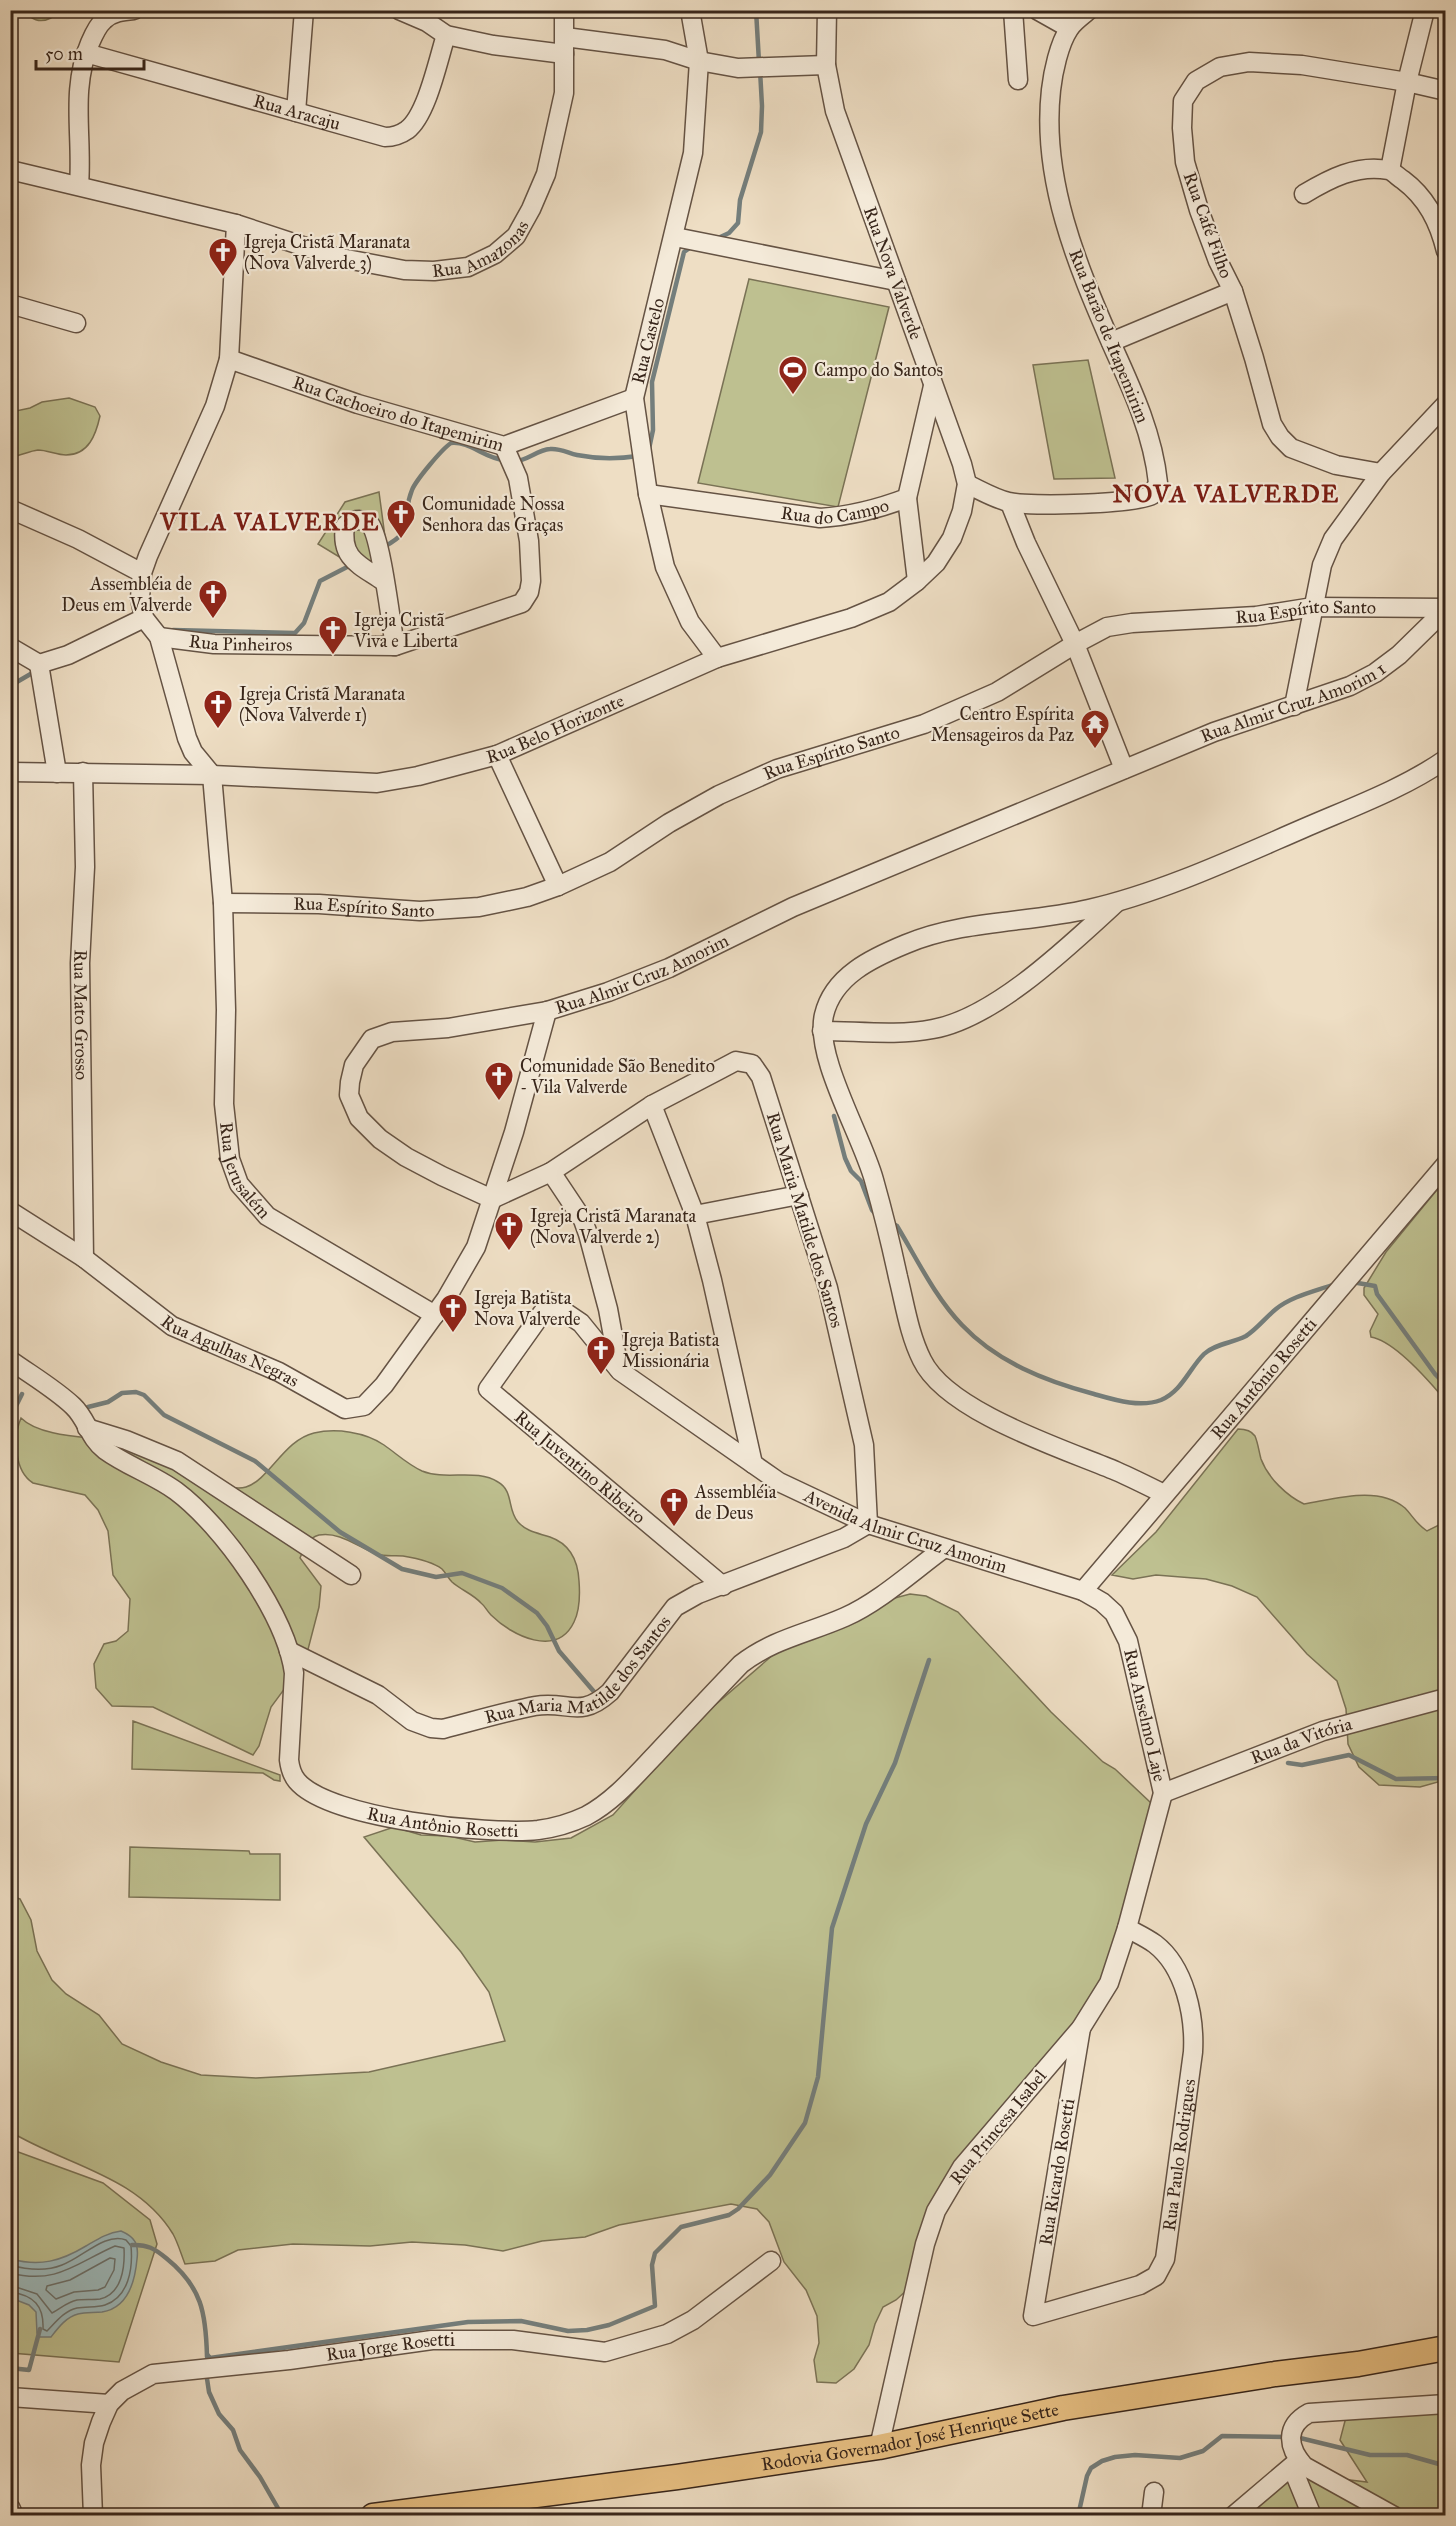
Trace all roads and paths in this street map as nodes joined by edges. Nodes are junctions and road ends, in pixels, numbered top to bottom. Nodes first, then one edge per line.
1 (134, 10) edge
2 (304, 10) edge
3 (399, 10) edge
4 (564, 10) edge
5 (690, 10) edge
6 (826, 10) edge
7 (1013, 10) edge
8 (1037, 10) edge
9 (1089, 10) edge
10 (1425, 10) edge
11 (1069, 28) junction
12 (446, 35) junction
13 (564, 45) junction
14 (86, 53) junction
15 (699, 61) junction
16 (826, 65) junction
17 (1018, 80) dead end
18 (1407, 81) junction
19 (1446, 91) edge
20 (296, 112) junction
21 (10, 170) edge
22 (1390, 170) junction
23 (79, 185) junction
24 (1304, 195) dead end
25 (236, 224) junction
26 (675, 237) junction
27 (1446, 251) edge
28 (896, 281) junction
29 (1233, 291) junction
30 (10, 304) edge
31 (76, 323) dead end
32 (1111, 342) junction
33 (229, 359) junction
34 (933, 386) junction
35 (634, 398) junction
36 (1446, 404) edge
37 (504, 446) junction
38 (1381, 473) junction
39 (967, 484) junction
40 (648, 494) junction
41 (907, 498) junction
42 (1010, 502) junction
43 (10, 509) edge
44 (142, 573) junction
45 (383, 581) dead end
46 (917, 581) junction
47 (1313, 607) junction
48 (1446, 609) edge
49 (144, 618) junction
50 (159, 637) junction
51 (1075, 644) junction
52 (394, 646) junction
53 (10, 647) edge
54 (717, 658) junction
55 (39, 664) junction
56 (1294, 706) junction
57 (497, 755) junction
58 (1446, 759) edge
59 (1124, 769) junction
60 (10, 772) edge
61 (83, 772) junction
62 (57, 773) junction
63 (212, 775) junction
64 (558, 886) junction
65 (1118, 902) junction
66 (224, 903) junction
67 (547, 1011) junction
68 (822, 1031) junction
69 (652, 1106) junction
70 (1446, 1164) edge
71 (551, 1172) junction
72 (799, 1195) junction
73 (492, 1199) junction
74 (10, 1211) edge
75 (695, 1215) junction
76 (84, 1258) junction
77 (435, 1315) junction
78 (524, 1337) joint
79 (10, 1360) edge
80 (620, 1371) junction
81 (87, 1428) junction
82 (753, 1464) junction
83 (1164, 1494) junction
84 (868, 1524) junction
85 (943, 1549) junction
86 (351, 1575) dead end
87 (723, 1586) junction
88 (1083, 1591) junction
89 (289, 1651) junction
90 (1446, 1698) edge
91 (1163, 1793) junction
92 (1127, 1928) junction
93 (1081, 2028) junction
94 (771, 2261) dead end
95 (1033, 2316) joint
96 (1446, 2348) edge
97 (10, 2397) edge
98 (109, 2404) junction
99 (1446, 2404) edge
100 (879, 2447) junction
101 (1296, 2464) junction
102 (1154, 2492) dead end
103 (10, 2507) edge
104 (14, 2516) edge
105 (93, 2516) edge
106 (373, 2516) edge
107 (1151, 2516) edge
108 (1233, 2516) edge
109 (1312, 2516) edge
110 (1394, 2516) edge

1 - 14 street
2 - 20 street
3 - 12 street
4 - 13 street, Rua Amazonas
5 - 15 street, Rua Castelo
6 - 16 street, Rua Nova Valverde
7 - 17 street
8 - 11 street
9 - 11 street, Rua Barão de Itapemirim
10 - 18 street
11 - 32 street, Rua Barão de Itapemirim
12 - 13 street
12 - 20 street, Rua Aracaju
13 - 15 street
13 - 25 street, Rua Amazonas
14 - 20 street, Rua Aracaju
14 - 23 street
15 - 16 street
15 - 26 street, Rua Castelo
16 - 28 street, Rua Nova Valverde
18 - 19 street, Rua Café Filho
18 - 22 street
18 - 29 street, Rua Café Filho
21 - 23 street, Rua Amazonas
22 - 24 street
22 - 27 street
23 - 25 street, Rua Amazonas
25 - 33 street
26 - 28 street
26 - 35 street, Rua Castelo
28 - 34 street, Rua Nova Valverde
29 - 32 street
29 - 38 street, Rua Café Filho
30 - 31 street
32 - 42 street, Rua Barão de Itapemirim
33 - 37 street, Rua Cachoeiro do Itapemirim
33 - 44 street
34 - 39 street, Rua Nova Valverde
34 - 41 street, Rua do Campo
35 - 37 street, Rua Cachoeiro do Itapemirim
35 - 40 street, Rua Castelo
36 - 38 street
37 - 52 street, Rua Pinheiros
38 - 47 street
39 - 42 street
39 - 46 street, Rua Belo Horizonte
40 - 41 street, Rua do Campo
40 - 54 street, Rua Castelo
41 - 46 street
42 - 51 street
43 - 44 street
44 - 49 street
45 - 52 street
46 - 54 street, Rua Belo Horizonte
47 - 48 street, Rua Espírito Santo
47 - 51 street, Rua Espírito Santo
47 - 56 street
48 - 56 street, Rua Almir Cruz Amorim 1
49 - 50 street
49 - 55 street
50 - 52 street, Rua Pinheiros
50 - 63 street
51 - 59 street
51 - 64 street, Rua Espírito Santo
53 - 55 street
54 - 57 street, Rua Belo Horizonte
55 - 62 street
56 - 59 street, Rua Almir Cruz Amorim 1
57 - 63 street, Rua Belo Horizonte
57 - 64 street
58 - 65 street
59 - 67 street, Rua Almir Cruz Amorim
60 - 62 street, Rua Belo Horizonte
61 - 62 street, Rua Belo Horizonte
61 - 63 street, Rua Belo Horizonte
61 - 76 street, Rua Mato Grosso
63 - 66 street, Rua Jerusalém
64 - 66 street, Rua Espírito Santo
65 - 68 street
65 - 68 street
66 - 77 street, Rua Jerusalém
67 - 73 street
67 - 73 street, Rua Almir Cruz Amorim
68 - 83 street
69 - 71 street
69 - 72 street, Rua Maria Matilde dos Santos
69 - 75 street
70 - 83 street, Rua Antônio Rosetti
71 - 73 street
71 - 80 street
72 - 75 street
72 - 84 street, Rua Maria Matilde dos Santos
73 - 77 street
74 - 76 street, Rua Agulhas Negras
75 - 82 street
76 - 77 street, Rua Agulhas Negras
78 - 80 street, Avenida Almir Cruz Amorim
78 - 87 street, Rua Juventino Ribeiro
79 - 81 street, Rua Antônio Rosetti
80 - 82 street, Avenida Almir Cruz Amorim
81 - 86 street
81 - 89 street, Rua Antônio Rosetti
82 - 84 street, Avenida Almir Cruz Amorim
83 - 88 street, Rua Antônio Rosetti
84 - 85 street, Avenida Almir Cruz Amorim
84 - 87 street, Rua Maria Matilde dos Santos
85 - 88 street, Avenida Almir Cruz Amorim
85 - 89 street, Rua Antônio Rosetti
87 - 89 street, Rua Maria Matilde dos Santos
88 - 91 street, Rua Anselmo Laje
90 - 91 street, Rua da Vitória
91 - 92 street, Rua Anselmo Laje
92 - 93 street, Rua Princesa Isabel
92 - 95 street, Rua Paulo Rodrigues
93 - 95 street, Rua Ricardo Rosetti
93 - 100 street, Rua Princesa Isabel
94 - 98 street, Rua Jorge Rosetti
96 - 100 main road, Rodovia Governador José Henrique Sette
97 - 98 street
98 - 105 street
99 - 101 street
100 - 106 main road, Rodovia Governador José Henrique Sette
101 - 108 street
101 - 109 street
101 - 110 street
102 - 107 street
103 - 104 street

